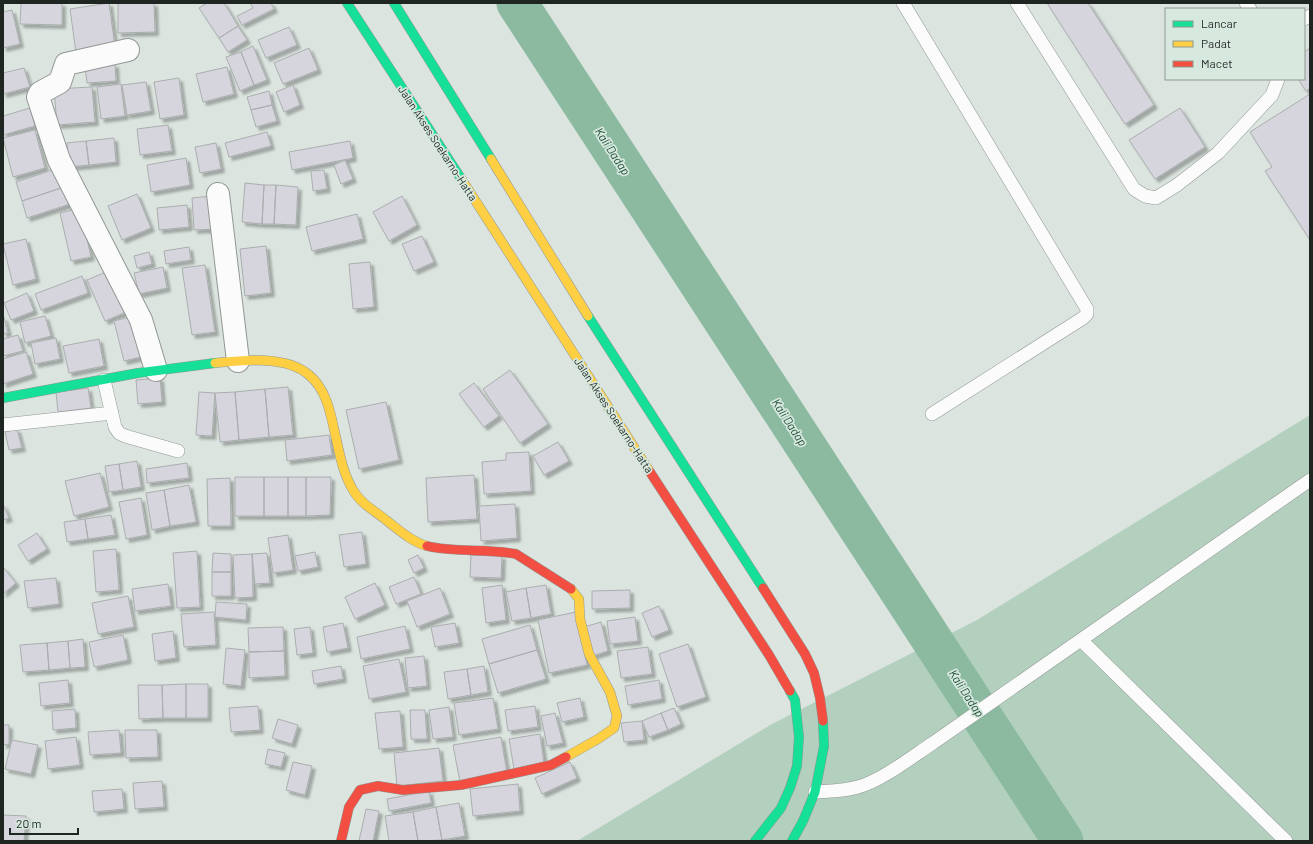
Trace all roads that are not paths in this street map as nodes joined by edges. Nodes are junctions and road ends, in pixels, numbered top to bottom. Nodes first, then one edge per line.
1 (347, 3) edge
2 (394, 3) edge
3 (903, 3) edge
4 (1017, 3) edge
5 (128, 50) dead end
6 (1278, 80) edge
7 (218, 194) dead end
8 (238, 361) junction
9 (156, 370) junction
10 (104, 380) junction
11 (3, 398) edge
12 (112, 413) junction
13 (932, 414) dead end
14 (3, 425) edge
15 (178, 451) dead end
16 (1310, 480) edge
17 (1081, 640) junction
18 (815, 792) junction
19 (341, 841) edge
20 (755, 841) edge
21 (792, 841) edge
22 (1286, 841) edge

1 - 20 main road, Jalan Akses Soekarno-Hatta
2 - 18 main road
3 - 13 lane
4 - 6 lane
5 - 9 street
7 - 8 street
8 - 9 main road
8 - 19 main road
9 - 10 main road
10 - 11 main road
10 - 12 lane
12 - 14 lane
12 - 15 lane
16 - 17 lane
17 - 18 lane
17 - 22 lane
18 - 21 main road

